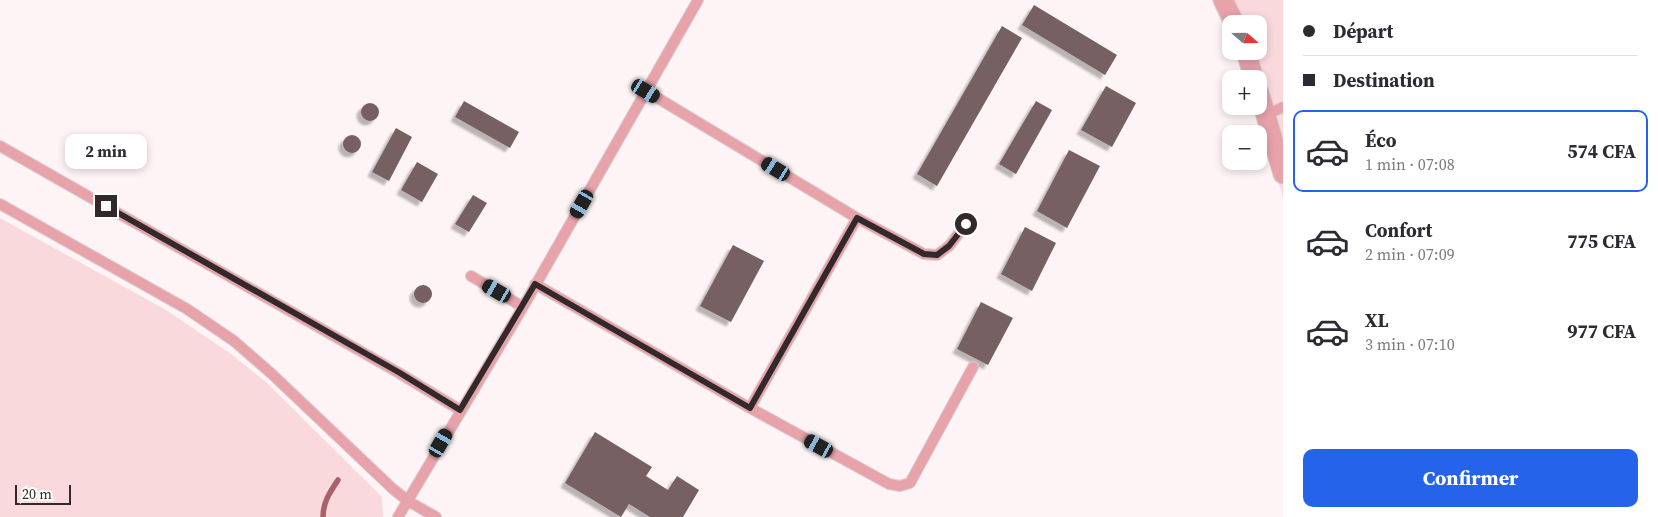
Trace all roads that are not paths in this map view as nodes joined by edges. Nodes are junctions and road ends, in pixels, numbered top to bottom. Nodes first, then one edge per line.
1 (698, 0) edge
2 (1223, 0) edge
3 (1230, 15) edge
4 (646, 91) junction
5 (1274, 111) edge
6 (0, 146) edge
7 (1283, 174) edge
8 (0, 204) edge
9 (857, 218) junction
10 (966, 224) dead end
11 (471, 276) dead end
12 (535, 284) junction
13 (523, 308) junction
14 (973, 367) dead end
15 (750, 408) junction
16 (460, 410) junction
17 (408, 501) junction
18 (398, 517) edge
19 (436, 517) edge

1 - 4 lane
2 - 3 street
4 - 9 lane
4 - 12 lane
5 - 7 street
6 - 16 lane
8 - 17 lane
9 - 10 lane
9 - 15 lane
11 - 13 lane
12 - 13 lane
12 - 15 lane
13 - 16 lane
14 - 15 lane
16 - 17 lane
17 - 18 lane
17 - 19 lane

